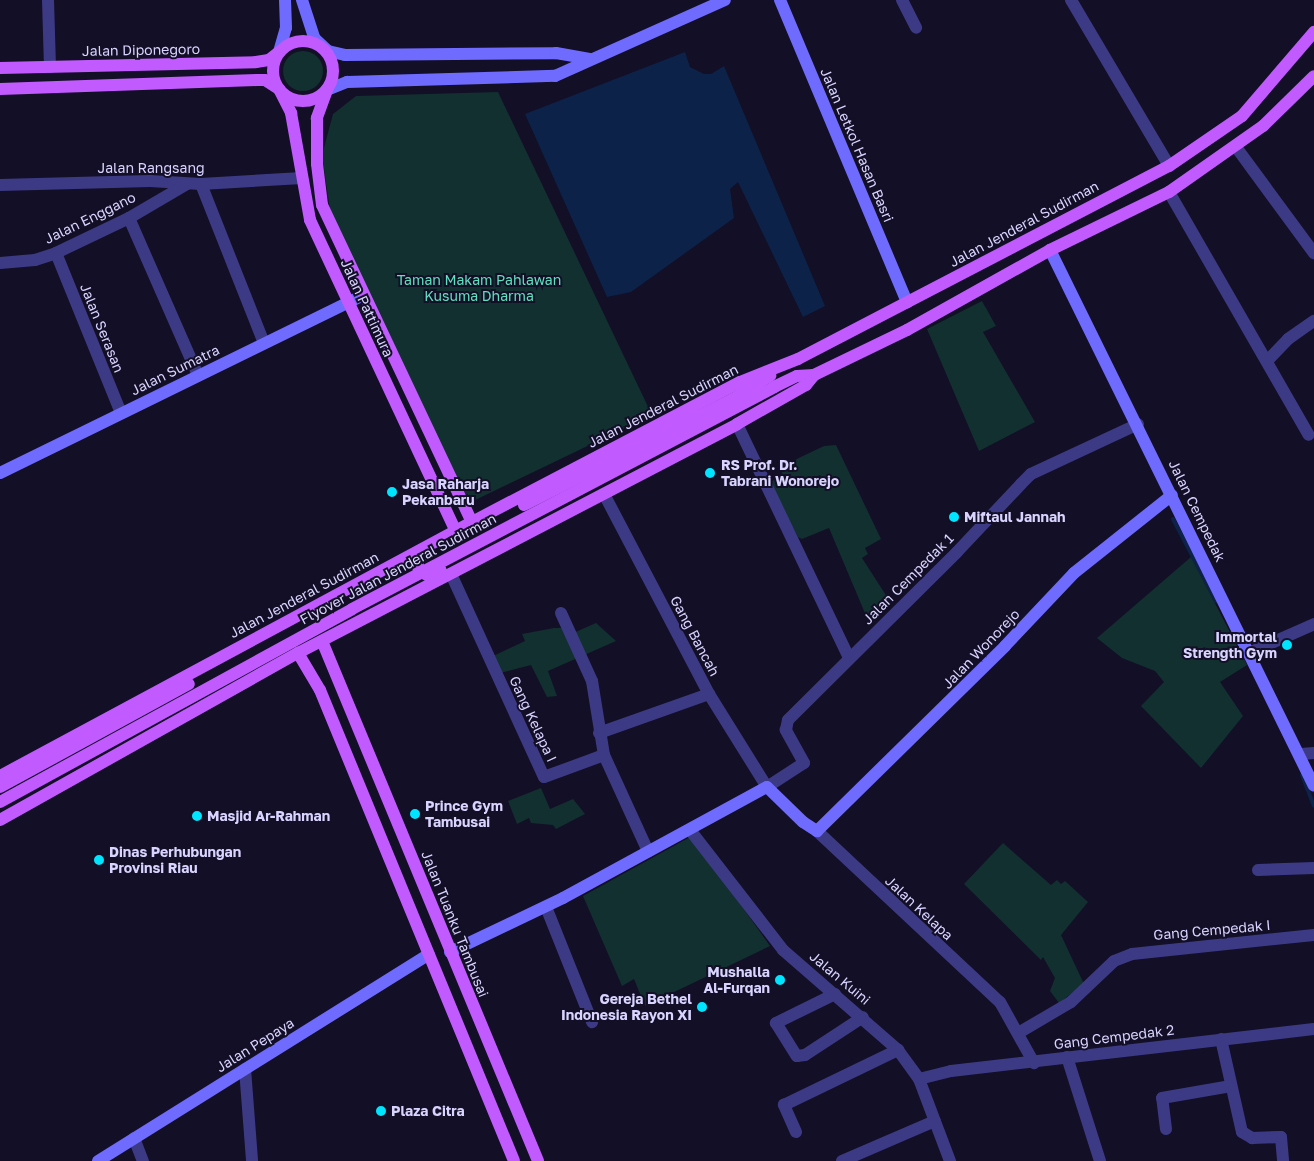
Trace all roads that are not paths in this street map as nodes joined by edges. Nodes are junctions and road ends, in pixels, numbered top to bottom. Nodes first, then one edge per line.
1 (48, 0) edge
2 (285, 0) edge
3 (302, 0) edge
4 (725, 0) edge
5 (780, 0) edge
6 (902, 0) edge
7 (1071, 0) edge
8 (916, 28) dead end
9 (1314, 32) edge
10 (321, 47) junction
11 (279, 52) junction
12 (589, 59) junction
13 (50, 67) junction
14 (0, 68) edge
15 (1312, 82) edge
16 (0, 88) edge
17 (279, 89) junction
18 (327, 90) junction
19 (1236, 147) junction
20 (1169, 166) junction
21 (302, 178) junction
22 (187, 184) junction
23 (201, 184) junction
24 (0, 185) edge
25 (1169, 192) junction
26 (129, 218) junction
27 (1050, 250) junction
28 (56, 253) junction
29 (1314, 253) edge
30 (0, 263) edge
31 (364, 295) junction
32 (348, 302) junction
33 (907, 302) junction
34 (1314, 322) edge
35 (264, 343) junction
36 (798, 360) junction
37 (1267, 361) junction
38 (198, 375) junction
39 (814, 375) junction
40 (735, 403) junction
41 (121, 413) junction
42 (737, 424) junction
43 (1138, 424) junction
44 (1309, 435) dead end
45 (0, 473) edge
46 (604, 494) junction
47 (1172, 495) junction
48 (472, 522) junction
49 (542, 526) junction
50 (456, 531) junction
51 (451, 574) junction
52 (309, 609) junction
53 (561, 613) dead end
54 (287, 621) junction
55 (1314, 624) edge
56 (303, 630) junction
57 (322, 642) junction
58 (298, 653) junction
59 (1249, 653) junction
60 (849, 658) junction
61 (709, 694) junction
62 (130, 704) junction
63 (599, 733) junction
64 (146, 736) junction
65 (1314, 753) edge
66 (1301, 754) junction
67 (604, 755) junction
68 (0, 776) edge
69 (1314, 786) edge
70 (0, 787) edge
71 (767, 787) junction
72 (0, 802) edge
73 (0, 820) edge
74 (690, 830) junction
75 (817, 831) junction
76 (648, 851) junction
77 (1314, 868) edge
78 (1258, 870) dead end
79 (546, 907) junction
80 (1314, 936) edge
81 (450, 952) junction
82 (429, 954) junction
83 (835, 994) junction
84 (863, 1017) junction
85 (592, 1022) dead end
86 (1314, 1029) edge
87 (1020, 1032) junction
88 (1221, 1039) junction
89 (898, 1050) junction
90 (1067, 1058) junction
91 (1034, 1063) junction
92 (245, 1069) junction
93 (919, 1079) junction
94 (1231, 1086) junction
95 (935, 1121) junction
96 (1166, 1129) dead end
97 (796, 1132) dead end
98 (134, 1138) junction
99 (98, 1161) edge
100 (144, 1161) edge
101 (252, 1161) edge
102 (514, 1161) edge
103 (538, 1161) edge
104 (842, 1161) edge
105 (950, 1161) edge
106 (1100, 1161) edge
107 (1283, 1161) edge

1 - 13 street
2 - 11 street
3 - 10 street
4 - 12 street
5 - 33 street, Jalan Letkol Hasan Basri
6 - 8 street
7 - 20 street
9 - 20 main road, Jalan Jenderal Sudirman
10 - 11 main road
10 - 12 street
10 - 18 main road
11 - 13 main road, Jalan Diponegoro
11 - 17 main road
12 - 18 street
13 - 14 main road, Jalan Diponegoro
15 - 19 main road
16 - 17 main road
17 - 18 main road
17 - 21 main road, Jalan Pattimura
18 - 31 main road, Jalan Pattimura
19 - 25 main road
19 - 29 street
20 - 33 main road, Jalan Jenderal Sudirman
21 - 23 street, Jalan Rangsang
21 - 32 main road, Jalan Pattimura
22 - 23 street, Jalan Rangsang
22 - 24 street, Jalan Rangsang
22 - 26 street, Jalan Enggano
23 - 35 street
25 - 27 main road
25 - 37 street
26 - 28 street, Jalan Enggano
26 - 38 street
27 - 39 main road
27 - 43 street, Jalan Cempedak
28 - 30 street, Jalan Enggano
28 - 41 street, Jalan Serasan
31 - 32 street, Jalan Sumatra
31 - 48 main road, Jalan Pattimura
32 - 35 street, Jalan Sumatra
32 - 50 main road, Jalan Pattimura
33 - 36 main road, Jalan Jenderal Sudirman
34 - 37 street
35 - 38 street, Jalan Sumatra
36 - 40 main road, Flyover Jalan Jenderal Sudirman
36 - 48 main road, Jalan Jenderal Sudirman
37 - 44 street
38 - 41 street, Jalan Sumatra
39 - 40 main road, Flyover Jalan Jenderal Sudirman
39 - 42 main road
40 - 70 main road, Flyover Jalan Jenderal Sudirman
40 - 72 main road, Flyover Jalan Jenderal Sudirman
41 - 45 street, Jalan Sumatra
42 - 46 main road
42 - 60 street
43 - 47 street, Jalan Cempedak
43 - 60 street, Jalan Cempedak 1
46 - 49 main road
46 - 61 street, Gang Bancah
47 - 59 street, Jalan Cempedak
47 - 75 street, Jalan Wonorejo
48 - 50 main road, Jalan Jenderal Sudirman
49 - 50 main road
49 - 51 main road
50 - 52 main road, Jalan Jenderal Sudirman
51 - 57 main road
51 - 67 street, Gang Kelapa I
52 - 54 main road, Jalan Jenderal Sudirman
52 - 56 main road
53 - 63 street
54 - 56 main road
54 - 62 main road, Jalan Jenderal Sudirman
55 - 59 street
56 - 57 main road
56 - 58 main road
57 - 58 main road
57 - 81 main road, Jalan Tuanku Tambusai
58 - 64 main road
58 - 82 main road
59 - 66 street, Jalan Cempedak
60 - 71 street, Jalan Cempedak 1
61 - 63 street
61 - 71 street, Gang Bancah
62 - 64 main road
62 - 68 main road, Jalan Jenderal Sudirman
63 - 67 street
64 - 73 main road
65 - 66 street
66 - 69 street, Jalan Cempedak
67 - 76 street
71 - 74 street
71 - 75 street, Jalan Kelapa
74 - 76 street
74 - 83 street, Jalan Kuini
75 - 87 street, Jalan Kelapa
76 - 79 street
77 - 78 street
79 - 81 street
79 - 85 street
80 - 87 street, Gang Cempedak I
81 - 103 main road, Jalan Tuanku Tambusai
82 - 92 street, Jalan Pepaya
82 - 102 main road
83 - 84 street, Jalan Kuini
83 - 84 street
84 - 89 street, Jalan Kuini
86 - 88 street, Gang Cempedak 2
87 - 91 street, Jalan Kelapa
88 - 90 street, Gang Cempedak 2
88 - 94 street
89 - 93 street, Jalan Kuini
89 - 97 street
90 - 91 street, Gang Cempedak 2
90 - 106 street
91 - 93 street, Gang Cempedak 2
92 - 98 street, Jalan Pepaya
92 - 101 street
93 - 95 street, Jalan Kuini
94 - 96 street
94 - 107 street
95 - 104 street
95 - 105 street, Jalan Kuini
98 - 99 street, Jalan Pepaya
98 - 100 street

